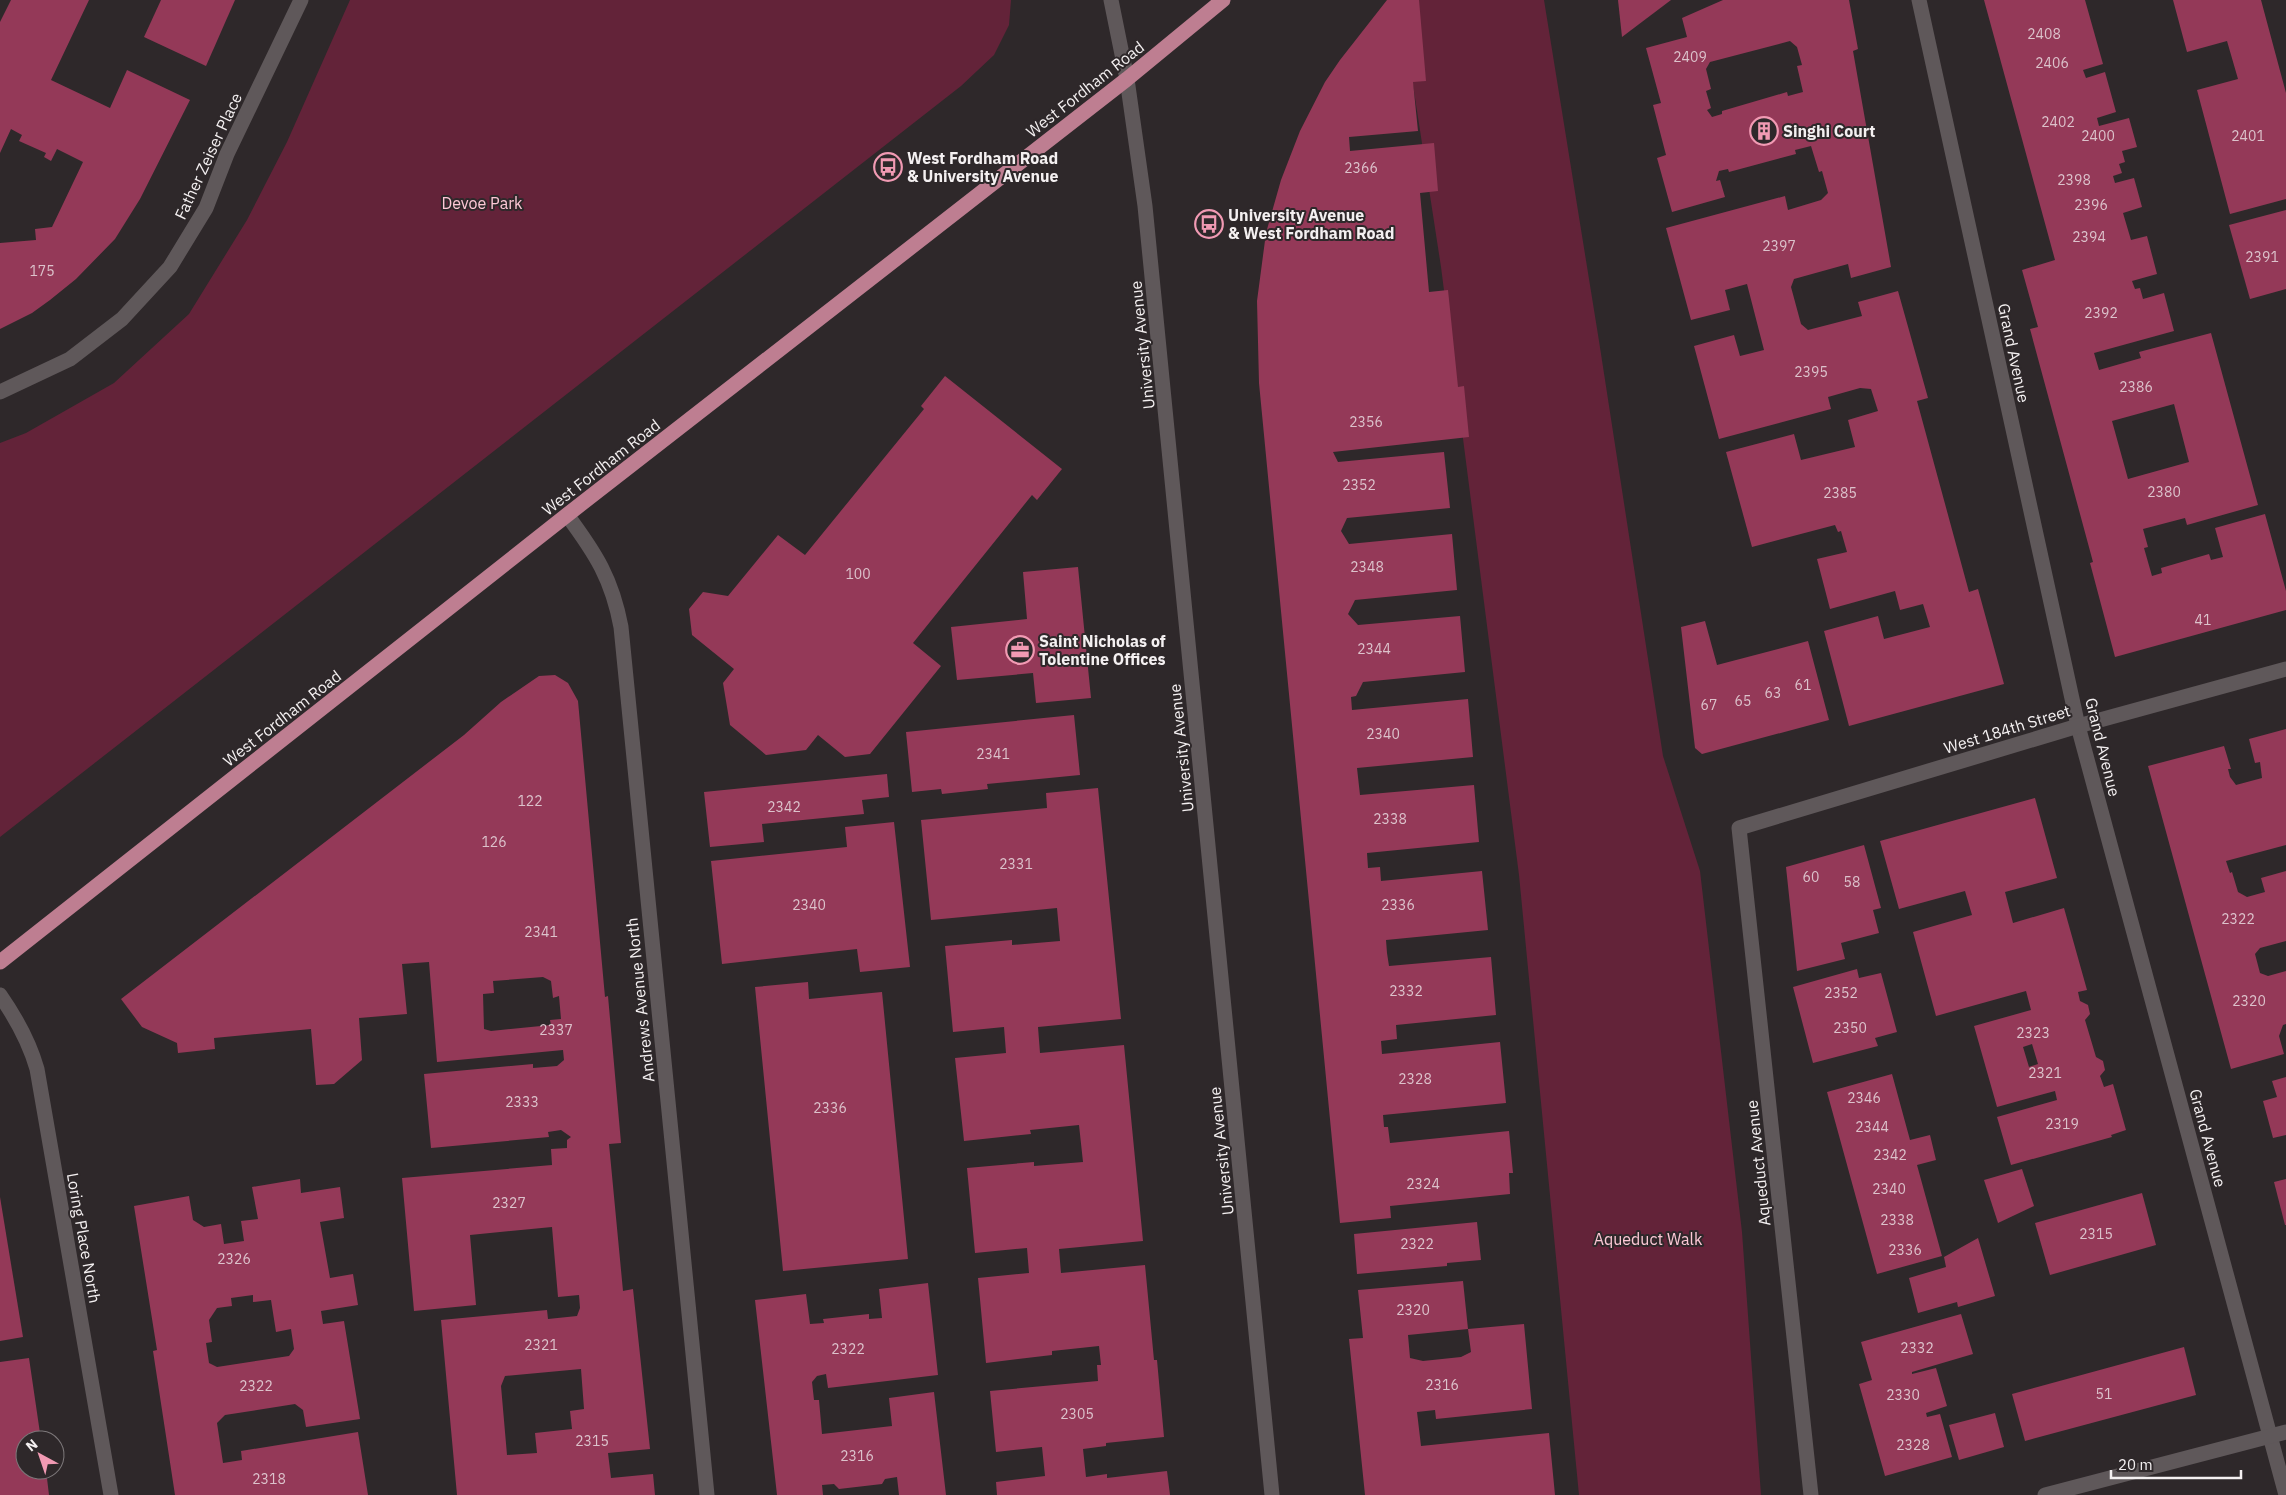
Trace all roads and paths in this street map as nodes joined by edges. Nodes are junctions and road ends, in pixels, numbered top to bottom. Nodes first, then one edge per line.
1 (302, 0) edge
2 (1111, 0) edge
3 (1223, 0) edge
4 (1919, 0) edge
5 (1128, 79) junction
6 (0, 392) edge
7 (567, 515) junction
8 (2286, 669) edge
9 (2078, 726) junction
10 (1739, 828) joint
11 (0, 962) edge
12 (0, 995) edge
13 (2286, 1432) edge
14 (2270, 1436) junction
15 (111, 1495) edge
16 (707, 1495) edge
17 (1272, 1495) edge
18 (1811, 1495) edge
19 (2045, 1495) edge
20 (2286, 1495) edge

1 - 6 street, Father Zeiser Place
2 - 5 street, University Avenue
3 - 5 main road, West Fordham Road
4 - 9 street, Grand Avenue
5 - 7 main road, West Fordham Road
5 - 17 street, University Avenue
7 - 11 main road, West Fordham Road
7 - 16 street, Andrews Avenue North
8 - 9 street, West 184th Street
9 - 10 street, West 184th Street
9 - 14 street, Grand Avenue
10 - 18 street, Aqueduct Avenue
12 - 15 street, Loring Place North
13 - 14 street
14 - 19 street
14 - 20 street, Grand Avenue

